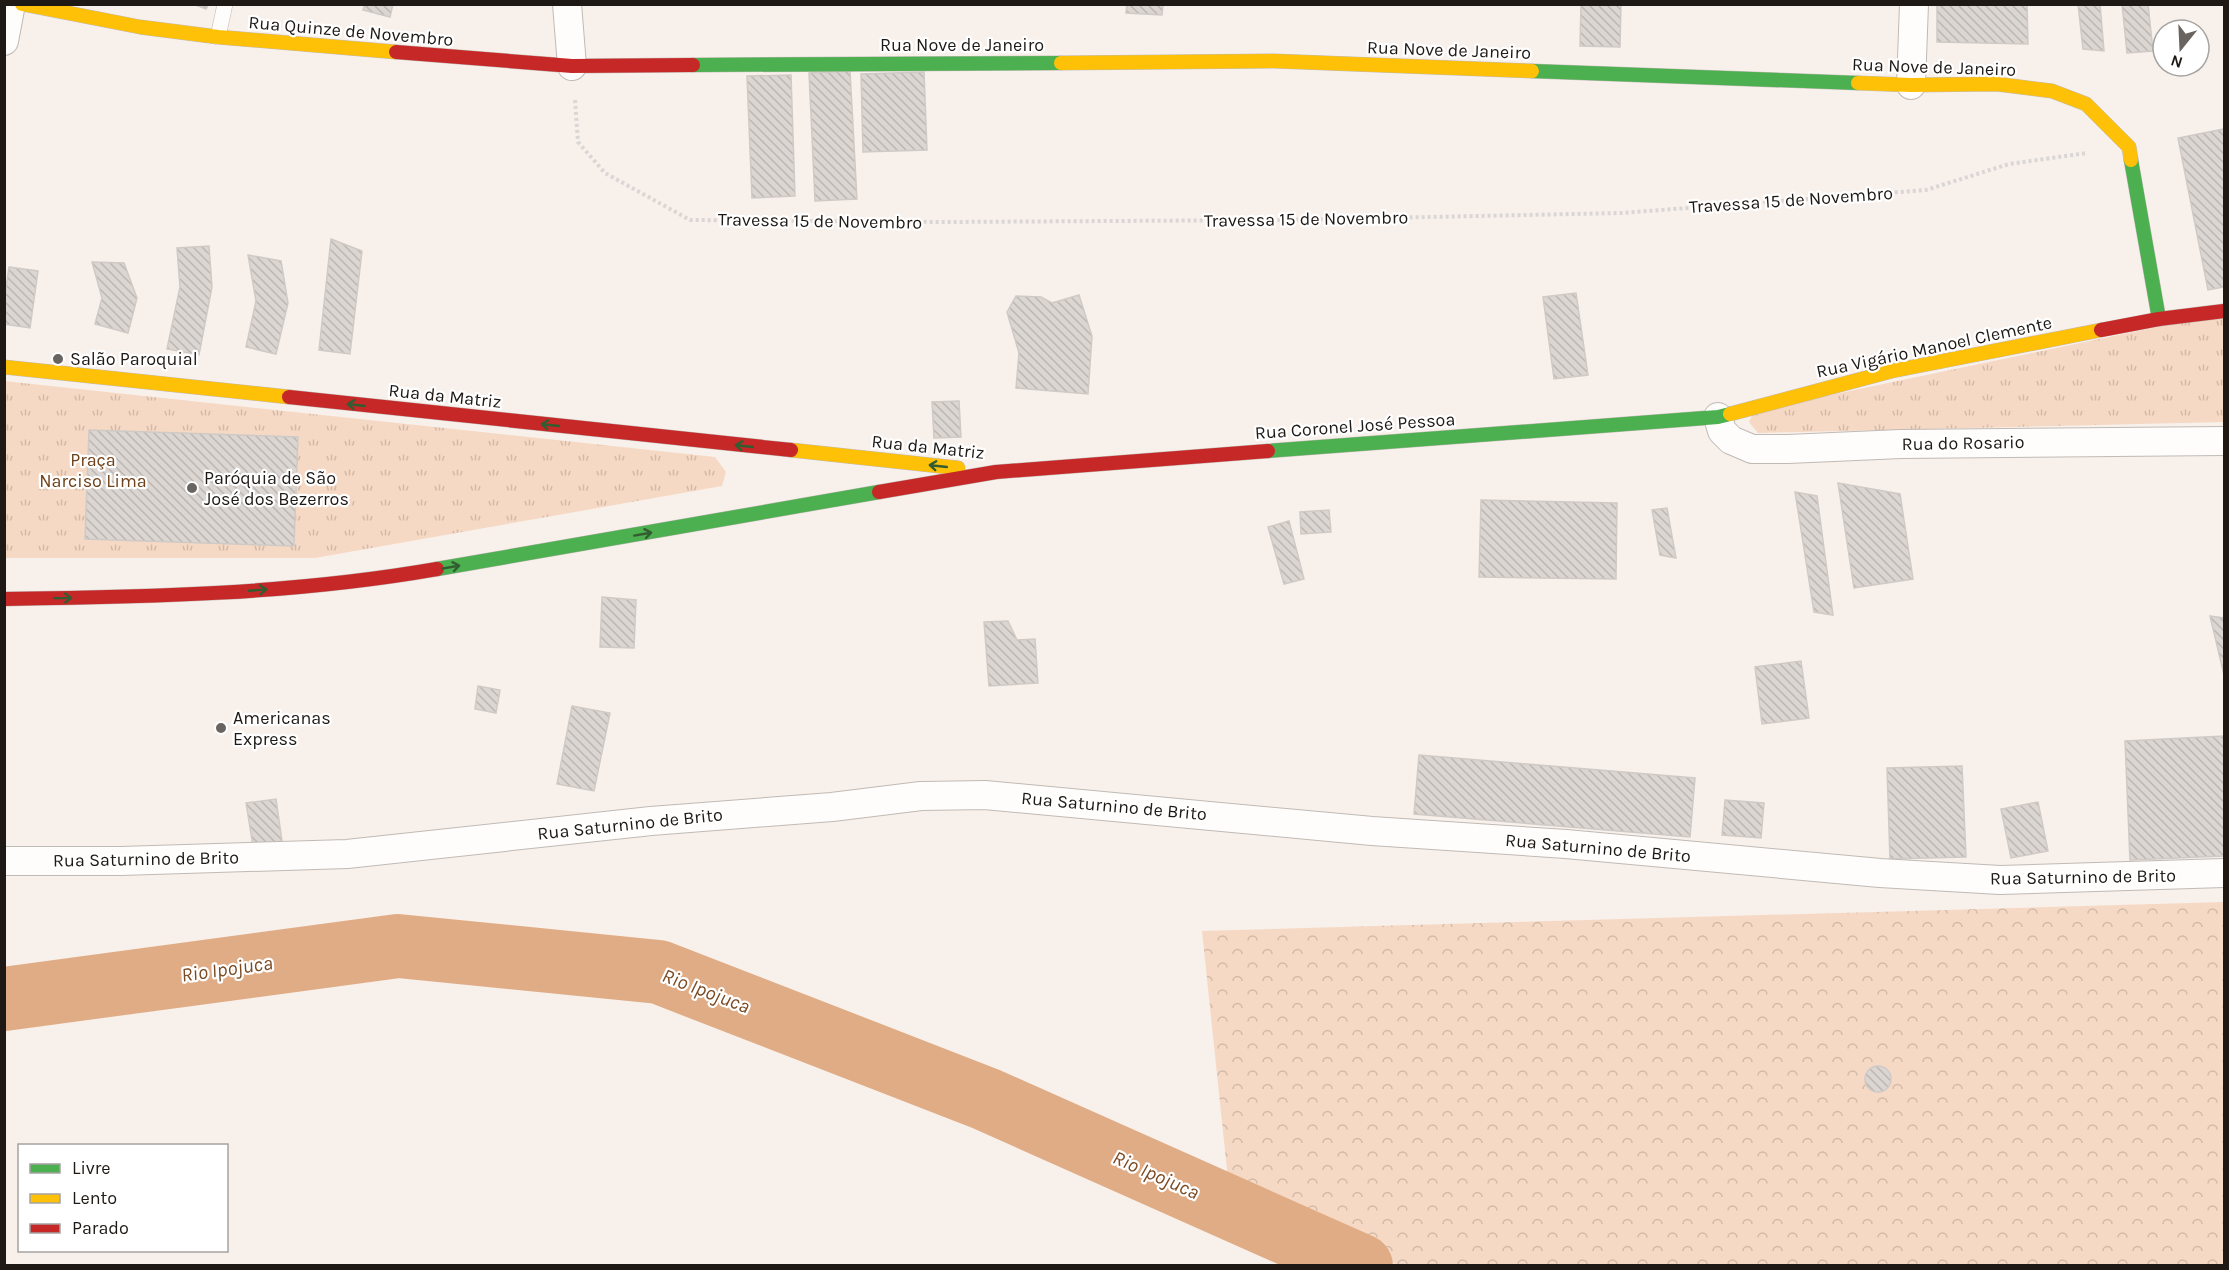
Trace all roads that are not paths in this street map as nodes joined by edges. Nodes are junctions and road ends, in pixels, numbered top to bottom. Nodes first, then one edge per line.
1 (11, 4) edge
2 (22, 4) edge
3 (225, 4) edge
4 (567, 4) edge
5 (1914, 4) edge
6 (218, 37) junction
7 (4, 41) edge
8 (572, 66) junction
9 (1911, 85) junction
10 (2224, 310) edge
11 (2159, 319) junction
12 (4, 367) edge
13 (1718, 417) junction
14 (2224, 441) edge
15 (996, 472) junction
16 (4, 599) edge
17 (4, 861) edge
18 (2224, 873) edge

1 - 7 street
2 - 6 main road, Rua Quinze de Novembro
3 - 6 lane
4 - 8 street
5 - 9 street
6 - 8 main road, Rua Quinze de Novembro
8 - 9 main road, Rua Nove de Janeiro
9 - 11 main road, Rua Nove de Janeiro
10 - 11 main road, Rua Vigário Manoel Clemente
11 - 13 main road, Rua Vigário Manoel Clemente
15 -> 12 main road, Rua da Matriz
13 - 14 street, Rua do Rosario
13 - 15 main road, Rua Coronel José Pessoa
16 -> 15 main road, Rua da Matriz
17 - 18 street, Rua Saturnino de Brito

